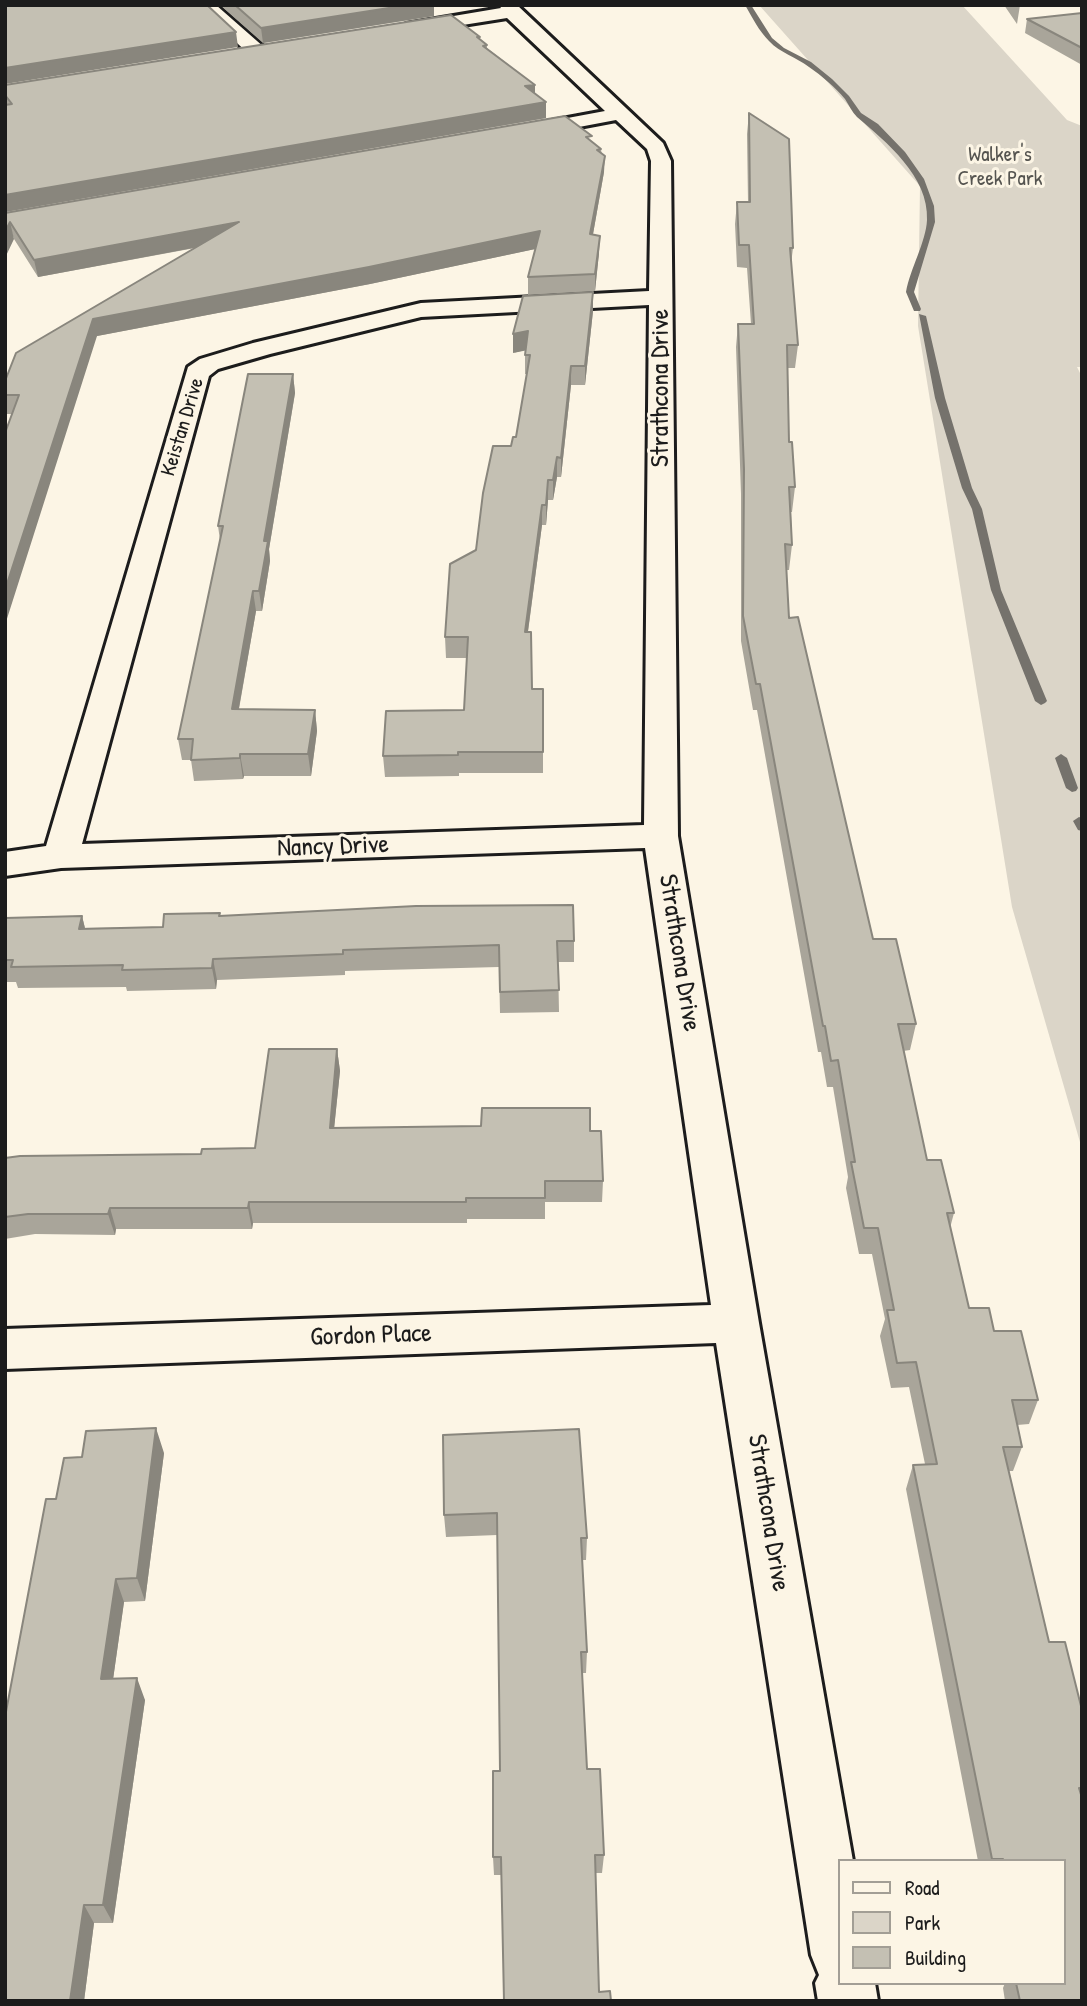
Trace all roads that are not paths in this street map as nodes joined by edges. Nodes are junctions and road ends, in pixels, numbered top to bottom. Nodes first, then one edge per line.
1 (205, 5) edge
2 (509, 9) edge
3 (387, 32) edge
4 (231, 57) edge
5 (619, 114) junction
6 (496, 136) edge
7 (661, 298) junction
8 (661, 836) junction
9 (61, 856) junction
10 (5, 864) edge
11 (736, 1323) junction
12 (5, 1349) edge
13 (838, 1943) edge

1 - 4 street
2 - 3 street
2 - 5 street, Strathcona Drive
5 - 6 street
5 - 7 street, Strathcona Drive
7 - 8 street, Strathcona Drive
7 - 9 street, Keistan Drive
8 - 9 street, Nancy Drive
8 - 11 street, Strathcona Drive
9 - 10 street, Nancy Drive
11 - 12 street, Gordon Place
11 - 13 street, Strathcona Drive

